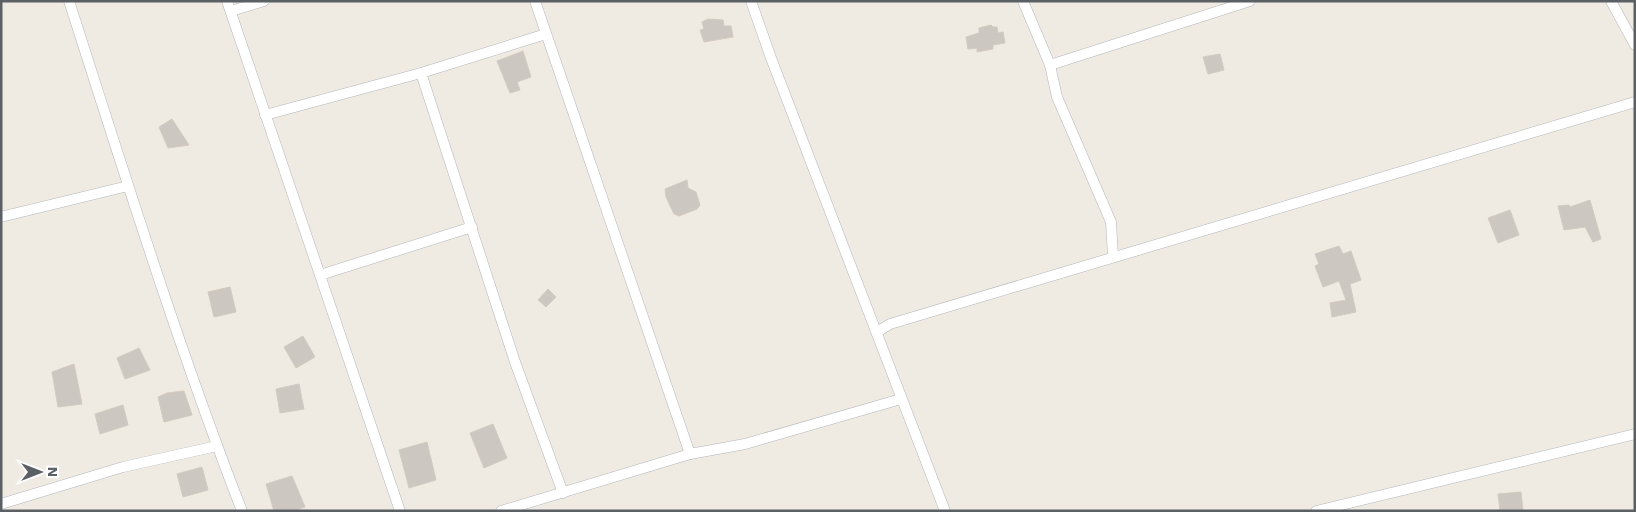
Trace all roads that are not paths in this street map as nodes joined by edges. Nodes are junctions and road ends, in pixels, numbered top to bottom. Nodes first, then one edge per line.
1 (69, 1) edge
2 (264, 1) edge
3 (535, 1) edge
4 (751, 1) edge
5 (1023, 1) edge
6 (1250, 1) edge
7 (1611, 1) edge
8 (229, 6) edge
9 (546, 34) junction
10 (1635, 45) edge
11 (1050, 65) junction
12 (422, 74) junction
13 (1635, 102) edge
14 (265, 115) junction
15 (128, 186) junction
16 (1, 217) edge
17 (472, 227) junction
18 (1114, 257) junction
19 (320, 275) junction
20 (877, 332) junction
21 (901, 399) junction
22 (1635, 434) edge
23 (217, 446) junction
24 (690, 454) junction
25 (563, 493) junction
26 (1, 504) edge
27 (242, 511) edge
28 (400, 511) edge
29 (501, 511) edge
30 (945, 511) edge
31 (1316, 511) edge

1 - 15 street
2 - 8 street
3 - 9 street
4 - 20 street
5 - 11 street
6 - 11 street
7 - 10 street
8 - 14 street
9 - 12 street
9 - 24 street
11 - 18 street
12 - 14 street
12 - 17 street
13 - 18 street
14 - 19 street
15 - 16 street
15 - 23 street
17 - 19 street
17 - 25 street
18 - 20 street
19 - 28 street
20 - 21 street
21 - 24 street
21 - 30 street
22 - 31 street
23 - 26 street
23 - 27 street
24 - 25 street
25 - 29 street

